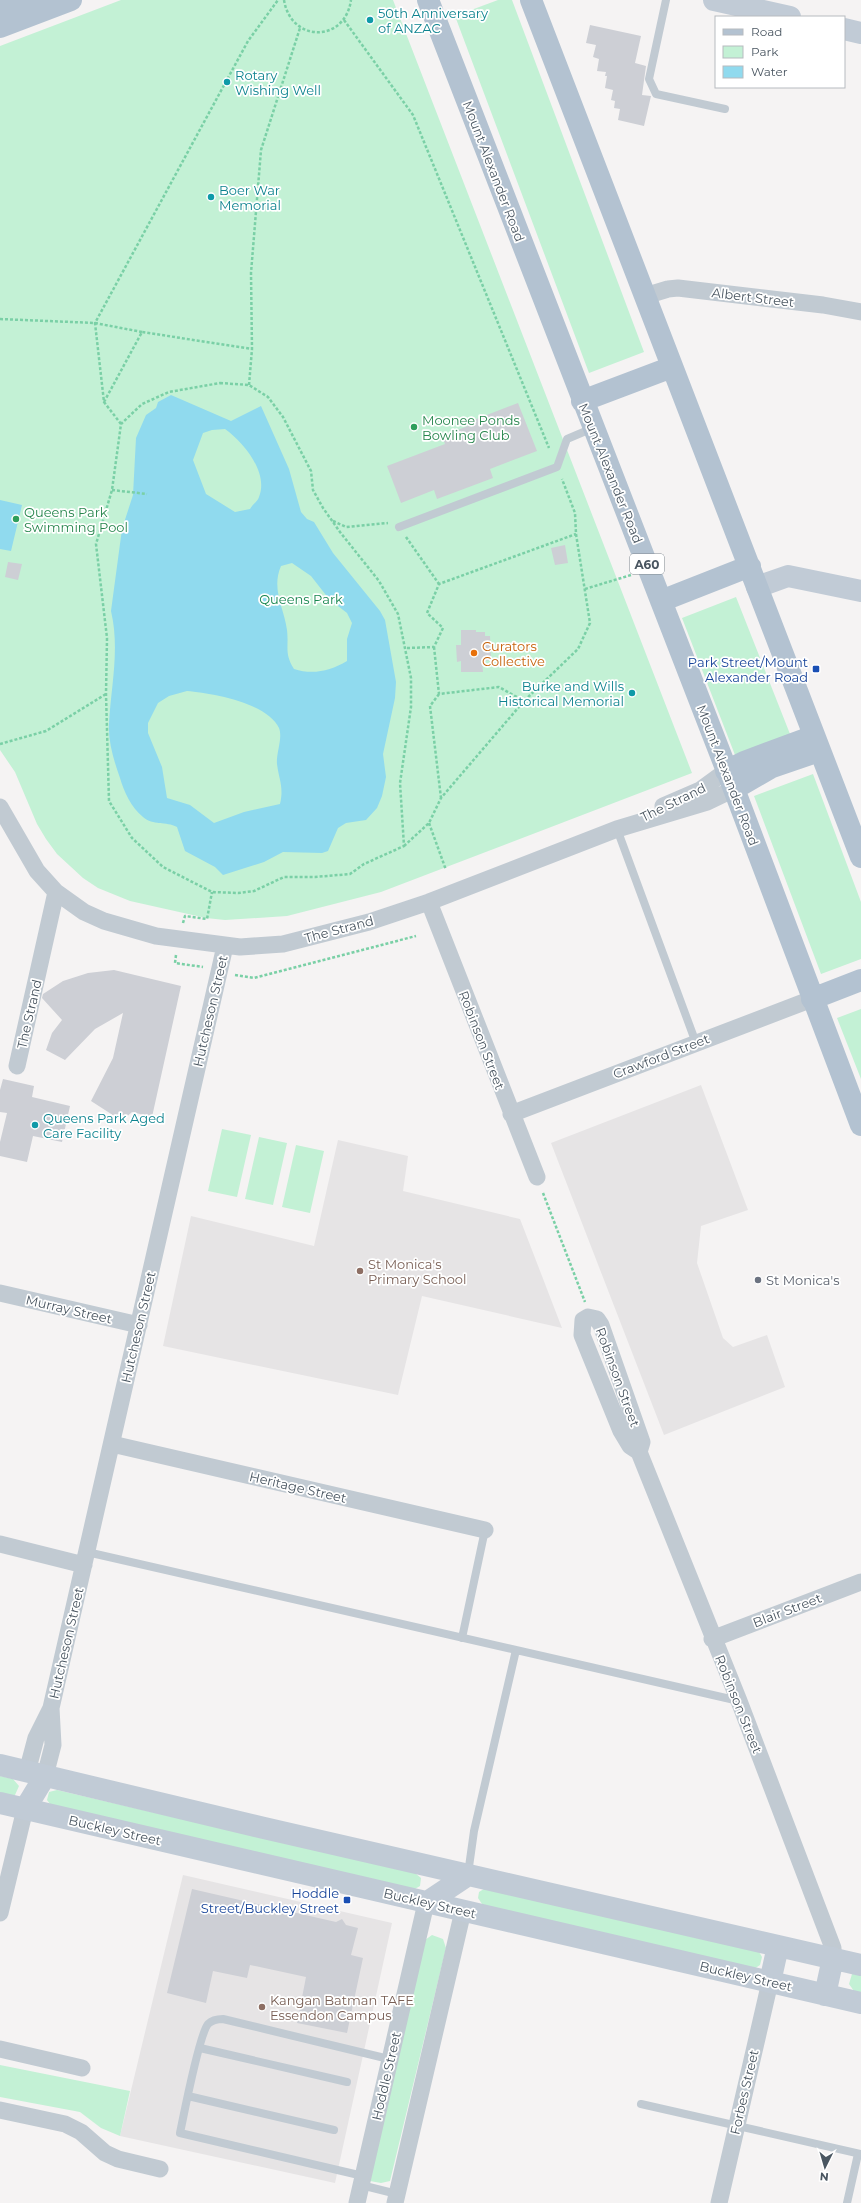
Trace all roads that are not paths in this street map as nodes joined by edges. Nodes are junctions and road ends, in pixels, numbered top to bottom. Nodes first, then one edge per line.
1 (32, 0) edge
2 (71, 0) edge
3 (531, 0) edge
4 (666, 0) edge
5 (714, 0) edge
6 (434, 2) edge
7 (0, 9) edge
8 (786, 16) edge
9 (0, 27) edge
10 (845, 29) edge
11 (861, 33) edge
12 (725, 109) dead end
13 (645, 296) junction
14 (861, 312) edge
15 (672, 367) junction
16 (582, 401) junction
17 (593, 428) junction
18 (399, 527) road end
19 (750, 566) junction
20 (758, 587) junction
21 (861, 591) edge
22 (661, 602) junction
23 (816, 743) junction
24 (730, 780) junction
25 (0, 807) edge
26 (617, 830) junction
27 (861, 857) edge
28 (56, 892) junction
29 (429, 902) junction
30 (225, 946) junction
31 (861, 980) edge
32 (812, 999) junction
33 (696, 1043) junction
34 (17, 1066) dead end
35 (511, 1114) junction
36 (861, 1125) edge
37 (537, 1178) road end
38 (0, 1293) edge
39 (592, 1317) road end
40 (139, 1324) junction
41 (112, 1444) junction
42 (485, 1530) joint
43 (0, 1544) edge
44 (85, 1559) junction
45 (861, 1582) edge
46 (462, 1638) junction
47 (712, 1639) junction
48 (516, 1650) junction
49 (739, 1701) junction
50 (0, 1765) edge
51 (36, 1774) junction
52 (0, 1803) edge
53 (24, 1809) junction
54 (468, 1875) junction
55 (426, 1903) junction
56 (462, 1911) junction
57 (0, 1913) edge
58 (778, 1946) junction
59 (833, 1958) junction
60 (861, 1965) edge
61 (770, 1982) junction
62 (825, 1995) junction
63 (861, 2003) edge
64 (200, 2048) junction
65 (0, 2049) edge
66 (390, 2059) junction
67 (82, 2068) dead end
68 (347, 2082) dead end
69 (188, 2096) junction
70 (641, 2104) dead end
71 (0, 2110) edge
72 (737, 2125) junction
73 (334, 2130) dead end
74 (860, 2154) edge
75 (160, 2169) dead end
76 (362, 2180) junction
77 (396, 2198) edge
78 (357, 2203) edge
79 (719, 2203) edge
80 (847, 2203) edge

1 - 7 main road
2 - 9 main road
3 - 13 main road
4 - 12 lane
5 - 8 main road
6 - 16 main road, Mount Alexander Road / A60
10 - 11 main road
13 - 14 street, Albert Street
13 - 15 main road
15 - 16 main road
15 - 19 main road
16 - 17 main road, Mount Alexander Road / A60
17 - 18 lane
17 - 22 main road, Mount Alexander Road / A60
19 - 20 main road
19 - 22 main road
20 - 21 main road
20 - 23 main road
22 - 24 main road, Mount Alexander Road / A60
23 - 24 main road
23 - 27 main road
24 - 26 street, The Strand
24 - 32 main road, Mount Alexander Road / A60
25 - 28 street, The Strand
26 - 29 street, The Strand
26 - 33 lane
28 - 30 street, The Strand
28 - 34 street, The Strand
29 - 30 street, The Strand
29 - 35 street, Robinson Street
30 - 40 street, Hutcheson Street
31 - 32 main road
32 - 33 street, Crawford Street
32 - 36 main road, Mount Alexander Road / A60
33 - 35 street, Crawford Street
35 - 37 street, Robinson Street
38 - 40 street, Murray Street
39 - 47 street, Robinson Street
40 - 41 street, Hutcheson Street
41 - 42 street, Heritage Street
41 - 44 street, Hutcheson Street
42 - 46 lane
43 - 44 street
44 - 46 lane
44 - 51 street, Hutcheson Street
45 - 47 street, Blair Street
46 - 48 lane
47 - 49 street, Robinson Street
48 - 49 lane
48 - 54 lane
49 - 59 street, Robinson Street
50 - 51 main road
51 - 53 main road
51 - 54 main road
52 - 53 main road, Buckley Street
53 - 55 main road, Buckley Street
53 - 57 street
54 - 55 main road
54 - 56 main road
54 - 58 main road
55 - 56 main road, Buckley Street
55 - 66 street, Hoddle Street
56 - 61 main road, Buckley Street
56 - 77 street
58 - 59 main road
58 - 61 main road
59 - 60 main road
59 - 62 main road
61 - 62 main road, Buckley Street
61 - 72 street, Forbes Street
62 - 63 main road, Buckley Street
64 - 66 lane
64 - 68 lane
64 - 69 lane
65 - 67 street
66 - 76 street, Hoddle Street
69 - 73 lane
69 - 76 lane
70 - 72 lane
71 - 75 street
72 - 74 lane
72 - 79 street, Forbes Street
74 - 80 lane
76 - 77 lane
76 - 78 street, Hoddle Street

